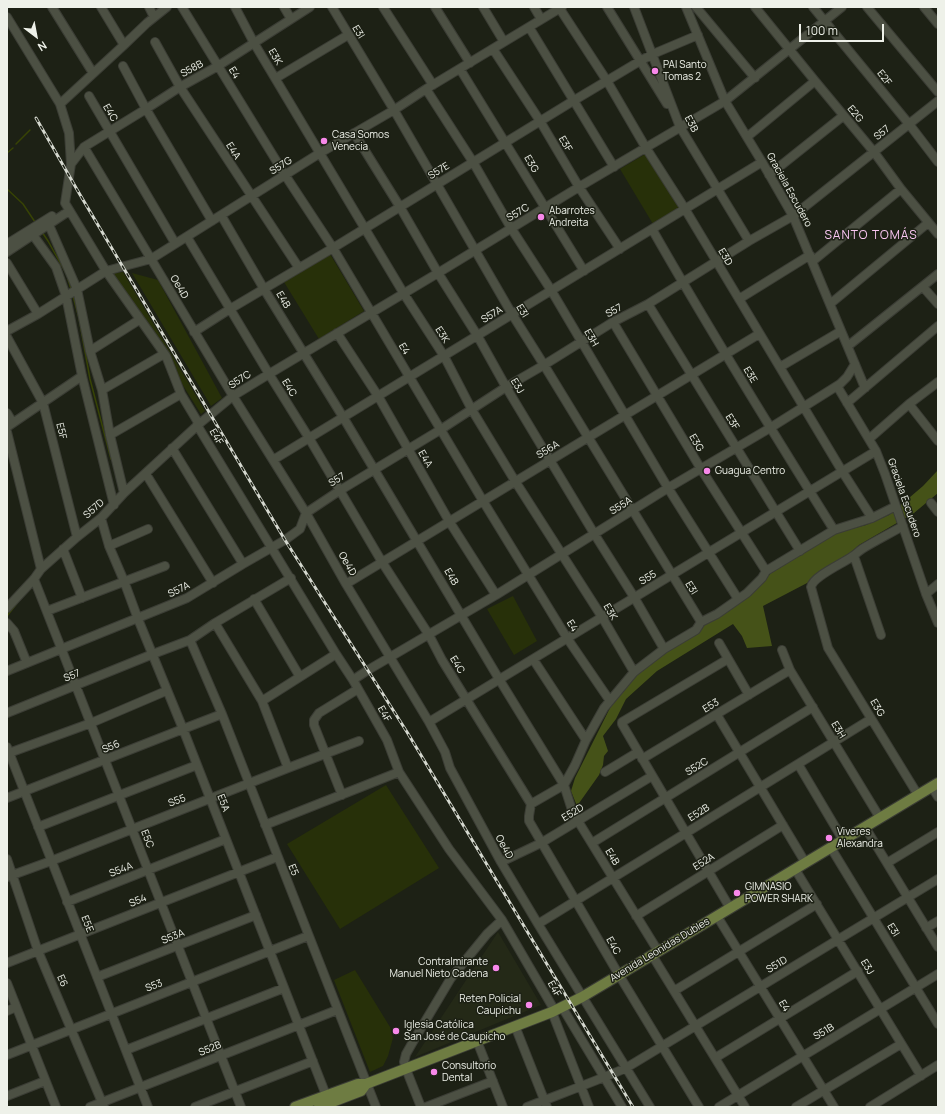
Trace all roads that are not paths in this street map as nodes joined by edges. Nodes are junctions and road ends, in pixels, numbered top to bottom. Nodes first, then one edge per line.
1 (52, 7) edge
2 (101, 7) edge
3 (149, 7) edge
4 (167, 7) edge
5 (182, 7) edge
6 (235, 7) edge
7 (284, 7) edge
8 (310, 7) edge
9 (332, 7) edge
10 (383, 7) edge
11 (435, 7) edge
12 (483, 7) edge
13 (534, 7) edge
14 (607, 7) edge
15 (634, 7) edge
16 (686, 7) edge
17 (696, 7) edge
18 (755, 7) edge
19 (813, 7) edge
20 (842, 7) edge
21 (867, 7) edge
22 (924, 7) edge
23 (561, 8) edge
24 (7, 17) edge
25 (154, 17) junction
26 (291, 19) junction
27 (541, 19) junction
28 (824, 21) junction
29 (938, 24) edge
30 (530, 27) junction
31 (348, 35) junction
32 (698, 35) junction
33 (155, 42) dead end
34 (504, 42) junction
35 (254, 43) junction
36 (124, 45) junction
37 (493, 49) junction
38 (789, 49) junction
39 (653, 54) junction
40 (640, 61) junction
41 (470, 63) junction
42 (123, 66) dead end
43 (218, 66) junction
44 (460, 69) junction
45 (93, 73) junction
46 (276, 78) junction
47 (755, 78) junction
48 (607, 81) junction
49 (814, 81) junction
50 (180, 87) junction
51 (430, 87) junction
52 (938, 92) edge
53 (89, 96) dead end
54 (938, 100) edge
55 (573, 101) junction
56 (725, 101) junction
57 (60, 104) junction
58 (146, 109) junction
59 (394, 110) junction
60 (843, 116) junction
61 (676, 118) junction
62 (540, 121) junction
63 (909, 124) junction
64 (680, 127) junction
65 (110, 132) junction
66 (354, 133) junction
67 (747, 137) junction
68 (506, 142) junction
69 (84, 147) junction
70 (646, 148) junction
71 (874, 152) junction
72 (320, 153) junction
73 (473, 162) junction
74 (762, 162) junction
75 (938, 162) edge
76 (71, 164) junction
77 (614, 167) junction
78 (285, 175) junction
79 (769, 175) junction
80 (437, 184) junction
81 (579, 187) junction
82 (718, 189) junction
83 (901, 189) junction
84 (251, 196) junction
85 (400, 207) junction
86 (546, 208) junction
87 (68, 209) junction
88 (685, 209) junction
89 (221, 215) junction
90 (793, 216) junction
91 (212, 221) junction
92 (928, 223) junction
93 (49, 225) junction
94 (511, 228) junction
95 (365, 229) junction
96 (652, 229) junction
97 (938, 234) edge
98 (33, 235) junction
99 (187, 236) junction
100 (749, 241) junction
101 (7, 244) edge
102 (175, 244) junction
103 (332, 248) junction
104 (620, 249) junction
105 (476, 250) junction
106 (7, 252) edge
107 (811, 258) junction
108 (151, 259) junction
109 (716, 262) junction
110 (7, 263) edge
111 (298, 268) junction
112 (106, 271) junction
113 (584, 271) junction
114 (438, 273) junction
115 (938, 274) edge
116 (682, 283) junction
117 (923, 287) junction
118 (77, 289) junction
119 (264, 289) junction
120 (551, 290) junction
121 (404, 294) junction
122 (66, 296) junction
123 (739, 299) junction
124 (648, 304) junction
125 (830, 304) junction
126 (938, 304) edge
127 (230, 309) junction
128 (370, 313) junction
129 (38, 314) junction
130 (512, 314) junction
131 (140, 320) junction
132 (614, 322) junction
133 (938, 326) edge
134 (7, 331) edge
135 (842, 331) junction
136 (194, 332) junction
137 (337, 333) junction
138 (759, 334) junction
139 (478, 335) junction
140 (7, 337) edge
141 (582, 342) junction
142 (848, 346) junction
143 (90, 351) junction
144 (304, 353) junction
145 (164, 354) junction
146 (726, 354) junction
147 (444, 356) junction
148 (855, 364) junction
149 (544, 365) junction
150 (780, 367) junction
151 (268, 374) junction
152 (692, 375) junction
153 (82, 376) junction
154 (409, 377) junction
155 (938, 382) edge
156 (837, 386) junction
157 (506, 388) junction
158 (866, 388) junction
159 (102, 390) junction
160 (181, 394) junction
161 (234, 396) junction
162 (378, 396) junction
163 (657, 396) junction
164 (43, 403) junction
165 (847, 403) junction
166 (908, 404) junction
167 (804, 407) junction
168 (472, 410) junction
169 (7, 413) edge
170 (625, 415) junction
171 (343, 417) junction
172 (198, 424) junction
173 (10, 425) edge
174 (770, 428) junction
175 (440, 430) junction
176 (7, 432) edge
177 (110, 435) junction
178 (588, 437) junction
179 (308, 438) junction
180 (869, 439) junction
181 (938, 441) edge
182 (172, 448) junction
183 (737, 448) junction
184 (408, 449) junction
185 (876, 450) junction
186 (274, 460) junction
187 (550, 460) junction
188 (374, 469) junction
189 (701, 469) junction
190 (842, 471) junction
191 (146, 474) junction
192 (515, 481) junction
193 (668, 488) junction
194 (339, 491) junction
195 (809, 491) junction
196 (124, 493) junction
197 (483, 501) junction
198 (931, 503) dead end
199 (114, 505) junction
200 (896, 506) junction
201 (633, 510) junction
202 (306, 512) junction
203 (776, 512) junction
204 (938, 512) edge
205 (101, 518) junction
206 (872, 518) junction
207 (450, 521) junction
208 (903, 526) junction
209 (148, 529) dead end
210 (834, 530) junction
211 (741, 533) junction
212 (595, 535) junction
213 (77, 537) junction
214 (417, 541) junction
215 (108, 546) junction
216 (272, 548) junction
217 (63, 549) junction
218 (800, 551) junction
219 (708, 553) junction
220 (562, 554) junction
221 (854, 556) junction
222 (382, 562) junction
223 (243, 564) junction
224 (164, 566) dead end
225 (41, 569) junction
226 (766, 572) junction
227 (529, 575) junction
228 (672, 575) junction
229 (291, 578) junction
230 (34, 579) junction
231 (124, 581) junction
232 (213, 583) junction
233 (346, 584) junction
234 (938, 584) edge
235 (926, 594) junction
236 (496, 595) junction
237 (634, 597) junction
238 (82, 598) junction
239 (254, 599) junction
240 (738, 599) junction
241 (7, 608) edge
242 (47, 611) junction
243 (462, 615) junction
244 (602, 617) junction
245 (138, 619) junction
246 (701, 622) junction
247 (7, 623) edge
248 (215, 623) junction
249 (938, 623) edge
250 (428, 635) junction
251 (881, 635) dead end
252 (567, 638) junction
253 (190, 640) junction
254 (719, 642) dead end
255 (61, 649) junction
256 (664, 649) junction
257 (782, 650) dead end
258 (153, 654) junction
259 (336, 654) junction
260 (391, 657) junction
261 (532, 659) junction
262 (728, 659) junction
263 (26, 663) junction
264 (790, 670) junction
265 (7, 671) edge
266 (634, 672) junction
267 (300, 677) junction
268 (499, 679) junction
269 (353, 680) junction
270 (75, 685) junction
271 (358, 689) junction
272 (166, 691) junction
273 (749, 695) junction
274 (467, 699) junction
275 (262, 701) junction
276 (610, 701) junction
277 (813, 707) junction
278 (7, 713) edge
279 (222, 714) junction
280 (717, 714) junction
281 (871, 718) junction
282 (429, 722) junction
283 (90, 723) junction
284 (183, 729) junction
285 (586, 740) junction
286 (359, 741) dead end
287 (834, 742) junction
288 (8, 750) edge
289 (740, 753) junction
290 (325, 754) junction
291 (640, 755) junction
292 (105, 760) junction
293 (798, 764) junction
294 (197, 765) junction
295 (288, 768) junction
296 (399, 772) junction
297 (605, 772) dead end
298 (652, 776) junction
299 (248, 783) junction
300 (564, 785) junction
301 (935, 785) edge
302 (760, 787) junction
303 (24, 791) junction
304 (119, 795) junction
305 (342, 795) junction
306 (918, 795) junction
307 (938, 797) edge
308 (7, 798) edge
309 (210, 798) junction
310 (665, 798) junction
311 (530, 804) junction
312 (880, 818) junction
313 (578, 821) junction
314 (265, 825) junction
315 (783, 825) junction
316 (38, 827) junction
317 (865, 827) junction
318 (132, 829) junction
319 (938, 832) edge
320 (686, 833) junction
321 (226, 839) junction
322 (843, 840) junction
323 (592, 842) junction
324 (541, 843) junction
325 (831, 848) junction
326 (277, 857) junction
327 (7, 860) edge
328 (51, 861) junction
329 (501, 862) junction
330 (805, 862) junction
331 (887, 863) junction
332 (795, 869) junction
333 (148, 870) junction
334 (708, 871) junction
335 (239, 872) junction
336 (10, 875) edge
337 (613, 878) junction
338 (938, 878) edge
339 (908, 897) junction
340 (576, 901) junction
341 (67, 902) junction
342 (161, 903) junction
343 (817, 904) junction
344 (730, 908) junction
345 (256, 915) junction
346 (636, 916) junction
347 (717, 916) junction
348 (874, 918) junction
349 (502, 920) junction
350 (938, 921) edge
351 (538, 924) junction
352 (926, 928) junction
353 (80, 934) junction
354 (308, 936) junction
355 (838, 940) junction
356 (178, 946) junction
357 (938, 947) edge
358 (38, 951) junction
359 (270, 951) junction
360 (739, 952) junction
361 (656, 953) junction
362 (7, 963) edge
363 (858, 971) junction
364 (938, 974) edge
365 (619, 975) junction
366 (97, 977) junction
367 (192, 982) junction
368 (7, 983) edge
369 (761, 987) junction
370 (916, 987) junction
371 (284, 988) junction
372 (674, 991) junction
373 (582, 997) junction
374 (16, 1007) junction
375 (880, 1009) junction
376 (337, 1010) junction
377 (556, 1010) junction
378 (7, 1011) edge
379 (111, 1014) junction
380 (206, 1019) junction
381 (780, 1019) junction
382 (938, 1024) edge
383 (299, 1025) junction
384 (515, 1026) junction
385 (696, 1026) junction
386 (72, 1029) junction
387 (477, 1041) junction
388 (901, 1044) junction
389 (31, 1045) junction
390 (662, 1047) junction
391 (126, 1050) junction
392 (7, 1055) edge
393 (221, 1056) junction
394 (803, 1056) junction
395 (715, 1058) junction
396 (313, 1061) junction
397 (938, 1065) edge
398 (626, 1068) junction
399 (406, 1069) junction
400 (921, 1076) junction
401 (605, 1078) junction
402 (45, 1081) junction
403 (493, 1081) junction
404 (366, 1084) junction
405 (580, 1086) junction
406 (140, 1087) junction
407 (824, 1090) junction
408 (235, 1091) junction
409 (7, 1096) edge
410 (738, 1096) junction
411 (329, 1102) edge
412 (545, 1104) edge
413 (103, 1105) edge
414 (56, 1107) edge
415 (90, 1107) edge
416 (148, 1107) edge
417 (195, 1107) edge
418 (241, 1107) edge
419 (295, 1107) edge
420 (320, 1107) edge
421 (376, 1107) edge
422 (421, 1107) edge
423 (426, 1107) edge
424 (503, 1107) edge
425 (527, 1107) edge
426 (589, 1107) edge
427 (622, 1107) edge
428 (650, 1107) edge
429 (699, 1107) edge
430 (719, 1107) edge
431 (745, 1107) edge
432 (796, 1107) edge
433 (834, 1107) edge
434 (870, 1107) edge

1 - 45 street
2 - 36 street
3 - 25 street
4 - 25 street
5 - 43 street, E4
6 - 35 street, E3K
7 - 26 street
8 - 26 street, S58B
9 - 31 street, E3I
10 - 51 street, E3H
11 - 41 street
12 - 34 street
13 - 27 street
14 - 40 street
15 - 39 street, E3B
16 - 32 street, Graciela Escudero
17 - 47 street
18 - 38 street, E2G
19 - 28 street, E2F
20 - 28 street, S57C
21 - 52 street
22 - 29 street
23 - 27 street, S57G
23 - 48 street, E3D
24 - 57 street
25 - 36 street
26 - 35 street, S58B
27 - 30 street, S57G
28 - 38 street, S57C
28 - 63 street, E2F
30 - 34 street, S57G
30 - 55 street
31 - 46 street
31 - 59 street, E3I
32 - 39 street, S57E
32 - 56 street, Graciela Escudero
33 - 50 street, E4A
34 - 37 street, S57G
35 - 43 street, S58B
35 - 46 street, E3K
36 - 45 street
37 - 41 street, S57G
37 - 62 street, E3F
38 - 47 street, S57C
38 - 49 street, E2G
39 - 40 street, S57E
39 - 61 street, E3B
40 - 48 street, S57E
40 - 61 street
41 - 44 street, S57G
42 - 58 street
43 - 50 street, S58B
43 - 78 street, E4
44 - 51 street, S57G
44 - 68 street, E3G
45 - 57 street
46 - 72 street, E3K
47 - 56 street, S57C
48 - 55 street, S57E
48 - 70 street, E3D
49 - 60 street, E2G
49 - 67 street
50 - 58 street, S58B
50 - 84 street, E4A
51 - 59 street, S57G
51 - 73 street, E3H
53 - 65 street, E4C
54 - 63 street, S57
55 - 62 street, S57E
55 - 77 street
56 - 64 street, S57C
56 - 67 street, Graciela Escudero
57 - 76 street
58 - 65 street, S58B
58 - 91 street
59 - 66 street, S57G
59 - 80 street, E3I
60 - 71 street, E2G
60 - 79 street
61 - 64 street, E3B
62 - 68 street, S57E
62 - 81 street, E3F
63 - 71 street, S57
63 - 75 street, E2F
64 - 70 street, S57C
64 - 82 street, E3B
65 - 69 street, S58B
65 - 102 street, E4C
66 - 72 street, S57G
66 - 85 street, E3J
67 - 74 street, Graciela Escudero
68 - 73 street, S57E
68 - 86 street, E3G
69 - 76 street
69 - 108 street, Oe4D
70 - 77 street, S57C
70 - 88 street, E3D
71 - 83 street, E2G
71 - 90 street, S57
72 - 78 street, S57G
72 - 95 street, E3K
73 - 80 street, S57E
73 - 94 street, E3H
74 - 79 street, Graciela Escudero
74 - 82 street, S57A
76 - 87 street
77 - 81 street, S57C
78 - 84 street, S57G
78 - 103 street, E4
79 - 90 street, Graciela Escudero
80 - 85 street, S57E
80 - 105 street, E3I
81 - 86 street, S57C
81 - 104 street, E3F
82 - 88 street, S57A
82 - 100 street, E3B
83 - 92 street, E2G
83 - 107 street
84 - 89 street, S57G
84 - 111 street, E4A
85 - 95 street, S57E
85 - 114 street, E3J
86 - 94 street, S57C
86 - 113 street, E3G
87 - 93 street
87 - 101 street
87 - 112 street, E4F
88 - 96 street, S57A
88 - 109 street, E3D
89 - 91 street, S57G
89 - 119 street, E4B
90 - 100 street, S57
90 - 107 street, Graciela Escudero
91 - 99 street, S57G
92 - 97 street, E2G
92 - 125 street
93 - 98 street
93 - 118 street
94 - 105 street, S57C
94 - 120 street, E3H
95 - 103 street, S57E
95 - 121 street, E3K
96 - 104 street, S57A
96 - 116 street, E3E
98 - 106 street
98 - 122 street
99 - 102 street, S57G
99 - 127 street, E4C
100 - 109 street, S57
102 - 108 street, S57G
103 - 111 street, S57E
103 - 128 street, E4
104 - 113 street, S57A
105 - 114 street, S57C
105 - 130 street, E3I
107 - 123 street
107 - 125 street, Graciela Escudero
108 - 112 street, S57G
108 - 136 street, Oe4D
109 - 116 street, S57
109 - 123 street, E3D
110 - 129 street
111 - 119 street, S57E
112 - 118 street, S57G
112 - 131 street, E4F
113 - 120 street, S57A
114 - 121 street, S57C
114 - 139 street, E3J
115 - 117 street
116 - 124 street, S57
116 - 146 street, E3E
117 - 126 street
117 - 142 street
118 - 122 street, S57G
118 - 143 street
119 - 127 street, S57E
119 - 144 street, E4B
120 - 130 street, S57A
120 - 141 street, E3H
121 - 128 street, S57C
121 - 147 street, E3K
122 - 129 street, S57G
122 - 153 street
123 - 138 street, E3D
124 - 132 street, S57
124 - 152 street, E3F
125 - 135 street, Graciela Escudero
127 - 136 street, S57E
127 - 151 street, E4C
128 - 137 street, S57C
128 - 154 street, E4
129 - 134 street, S57G
130 - 139 street, S57A
130 - 149 street, E3I
131 - 143 street
131 - 145 street, E4F
132 - 141 street, S57
132 - 163 street, E3G
133 - 158 street
135 - 142 street, Graciela Escudero
135 - 150 street
136 - 161 street, Oe4D
137 - 144 street, S57C
137 - 162 street, E4A
138 - 146 street, S56A
138 - 150 street, E3D
139 - 147 street, S57A
139 - 157 street, E3J
140 - 164 street, E5F
141 - 149 street, S57
141 - 170 street, E3H
142 - 148 street, Graciela Escudero
143 - 159 street
144 - 151 street, S57C
144 - 171 street, E4B
145 - 159 street
145 - 160 street, E4F
146 - 152 street, S56A
146 - 174 street, E3E
147 - 154 street, S57A
147 - 168 street, E3K
148 - 156 street, S55A
148 - 158 street, Graciela Escudero
149 - 157 street, S57
149 - 178 street, E3I
150 - 167 street, E3D
151 - 161 street, S57C
151 - 179 street, E4C
152 - 163 street, S56A
152 - 183 street, E3F
153 - 164 street
153 - 199 street
154 - 162 street, S57A
154 - 175 street, E4
155 - 166 street
156 - 165 street, Graciela Escudero
156 - 167 street, S55A
157 - 168 street, S57
157 - 187 street, E3J
158 - 165 street
159 - 177 street
160 - 172 street, E4F
160 - 177 street
161 - 172 street, S57C
161 - 186 street, Oe4D
162 - 171 street, S57A
162 - 184 street, E4A
163 - 170 street, S56A
163 - 189 street, E3G
164 - 173 street
164 - 213 street, E5F
165 - 180 street, Graciela Escudero
166 - 180 street
166 - 181 street
167 - 174 street, S55A
167 - 190 street, E3D
168 - 175 street, S57
168 - 192 street, E3K
169 - 173 street
170 - 178 street, S56A
170 - 193 street, E3H
171 - 179 street, S57A
171 - 188 street, E4B
172 - 182 street, S57D
172 - 216 street, E4F
174 - 183 street, S55A
174 - 195 street, E3E
175 - 184 street, S57
175 - 197 street, E4
176 - 225 street
177 - 196 street
178 - 187 street, S56A
178 - 201 street, E3I
179 - 186 street, S57A
179 - 194 street, E4C
180 - 185 street, Graciela Escudero
182 - 191 street, S57D
182 - 223 street
183 - 189 street, S55A
183 - 203 street, E3F
184 - 188 street, S57
184 - 207 street, E4A
185 - 190 street, S55
185 - 200 street, Graciela Escudero
186 - 202 street, Oe4D
187 - 192 street, S56A
187 - 212 street, E3J
188 - 194 street, S57
188 - 214 street, E4B
189 - 193 street, S55A
189 - 211 street, E3G
190 - 195 street, S55
190 - 206 street, E3D
191 - 196 street, S57D
191 - 232 street
192 - 197 street, S56A
192 - 220 street, E3K
193 - 201 street, S55A
193 - 219 street, E3H
194 - 202 street, S57
194 - 222 street, E4C
195 - 203 street, S55
195 - 210 street, E3E
196 - 199 street, S57D
197 - 207 street, S56A
197 - 227 street, E4
198 - 204 street
199 - 205 street, S57D
200 - 206 street
200 - 208 street, Graciela Escudero
201 - 212 street, S55A
201 - 228 street, E3I
202 - 216 street, S57A
202 - 233 street, Oe4D
203 - 211 street, S55
203 - 218 street, E3F
205 - 213 street, S57D
205 - 215 street, E5A
206 - 210 street
207 - 214 street, S56A
207 - 236 street, E4A
208 - 221 street
208 - 235 street, Graciela Escudero
209 - 215 street
210 - 218 street
211 - 219 street, S55
211 - 226 street, E3G
212 - 220 street, S55A
212 - 237 street, E3J
213 - 217 street, S57D
214 - 222 street, S56A
214 - 243 street, E4B
215 - 231 street, E5A
216 - 223 street, S57A
216 - 229 street, E4F
217 - 225 street, S57D
217 - 238 street
218 - 226 street
219 - 228 street, S55
219 - 240 street, E3H
220 - 227 street, S55A
220 - 244 street, E3K
221 - 251 street
221 - 281 street, E3G
222 - 233 street, S56A
222 - 250 street, E4C
223 - 232 street, S57A
224 - 231 street
225 - 230 street, S57D
226 - 240 street
227 - 236 street, S55A
227 - 252 street, E4
228 - 237 street, S55
228 - 246 street, E3I
229 - 239 street, S57
229 - 259 street, E4F
230 - 241 street, S57D
230 - 242 street, E5C
231 - 238 street
231 - 245 street, E5A
232 - 245 street, S57A
233 - 260 street, Oe4D
234 - 235 street
235 - 249 street, Graciela Escudero
236 - 243 street, S55A
237 - 244 street, S55
237 - 256 street, E3J
238 - 242 street
239 - 248 street, S57
239 - 267 street
240 - 246 street
242 - 255 street, E5C
243 - 250 street, S55A
243 - 268 street, E4B
244 - 252 street, S55
244 - 266 street, E3K
245 - 255 street, S57A
245 - 258 street, E5A
246 - 256 street
247 - 263 street
248 - 253 street, S57
248 - 275 street
250 - 260 street, S55A
250 - 274 street, E4C
252 - 261 street, S55
252 - 276 street, E4
253 - 258 street, S57
253 - 279 street, E5
254 - 262 street
255 - 263 street
255 - 270 street, E5C
256 - 266 street
257 - 264 street, E3H
258 - 270 street, S57
258 - 272 street, E5A
259 - 267 street
259 - 269 street, E4F
260 - 269 street, S55A
260 - 282 street, Oe4D
261 - 268 street, S55
261 - 285 street
262 - 273 street
262 - 291 street
263 - 265 street
264 - 273 street, E53
264 - 277 street, E3H
266 - 276 street
267 - 275 street
268 - 274 street, S55
268 - 300 street, E4B
269 - 271 street, E4F
270 - 278 street, S57
270 - 283 street, E5C
271 - 290 street
271 - 296 street, E4F
272 - 283 street
272 - 284 street, E5A
273 - 280 street, E53
274 - 282 street, S55
274 - 311 street, E4C
275 - 295 street
276 - 285 street
277 - 287 street, E3H
277 - 289 street, S52C
279 - 284 street, S56
279 - 299 street, E5
280 - 289 street
280 - 291 street, E53
281 - 287 street, E52B
281 - 306 street, E3G
282 - 329 street, Oe4D
283 - 288 street
283 - 292 street, E5C
284 - 292 street, S56
284 - 294 street, E5A
285 - 300 street
286 - 290 street, S55
287 - 293 street, E52B
287 - 312 street, E3H
288 - 303 street, E5E
289 - 302 street
289 - 310 street, S52C
290 - 295 street, S55
290 - 305 street
291 - 297 street, E53
291 - 298 street
292 - 303 street, S56
292 - 304 street, E5C
293 - 302 street, E52B
293 - 322 street
294 - 304 street
294 - 309 street, E5A
295 - 299 street, S55
296 - 305 street
296 - 349 street, E4F
298 - 310 street
298 - 313 street, E52D
299 - 309 street, S55
299 - 314 street, E5
300 - 311 street
300 - 313 street, E4B
301 - 306 main road, Avenida Leonidas Dubles
301 - 307 street
302 - 315 street
302 - 320 street, E52B
303 - 308 street, S56
303 - 316 street, E5E
304 - 316 street
304 - 318 street, E5C
305 - 314 street
306 - 312 main road, Avenida Leonidas Dubles
309 - 318 street, S55
309 - 321 street, E5A
310 - 320 street
310 - 323 street, S52C
311 - 324 street, E4C
312 - 317 main road, Avenida Leonidas Dubles
313 - 323 street, E4B
313 - 324 street, E52D
314 - 326 street, E5
315 - 330 street
315 - 334 street, E52A
316 - 328 street, E5E
317 - 322 main road, Avenida Leonidas Dubles
317 - 331 street
318 - 328 street, S55
318 - 333 street, E5C
319 - 331 street
320 - 334 street
320 - 337 street, E52B
321 - 333 street, S54A
321 - 335 street, E5A
322 - 325 main road, Avenida Leonidas Dubles
323 - 337 street, E4B
324 - 329 street, E52D
324 - 340 street, E4C
325 - 330 main road, Avenida Leonidas Dubles
325 - 348 street, E3I
326 - 335 street, S54
326 - 354 street, E5
327 - 336 street, E6
328 - 336 street, S55
328 - 341 street, E5E
329 - 351 street, Oe4D
330 - 332 main road, Avenida Leonidas Dubles
331 - 339 street
332 - 343 street, E3J
332 - 344 main road, Avenida Leonidas Dubles
333 - 341 street, S54A
333 - 342 street, E5C
334 - 344 street
334 - 346 street, E52A
335 - 342 street, S54
335 - 345 street, E5A
336 - 358 street, E6
337 - 340 street, E52B
337 - 346 street, E4B
338 - 339 street, S51D
339 - 348 street, S51D
339 - 352 street
340 - 351 street, E52B
340 - 365 street, E4C
341 - 353 street, E5E
342 - 353 street, S54
342 - 356 street, E5C
343 - 355 street, E3J
343 - 360 street
344 - 347 main road, Avenida Leonidas Dubles
345 - 356 street, S53A
345 - 359 street, E5A
346 - 361 street, E4B
347 - 360 street, E4
347 - 361 main road, Avenida Leonidas Dubles
348 - 355 street, S51D
348 - 370 street, E3I
349 - 377 street, E4F
349 - 399 street
350 - 352 street
351 - 373 street, Oe4D
352 - 357 street
353 - 358 street, S54
353 - 366 street, E5E
354 - 359 street, S53
354 - 376 street, E5
355 - 363 street, E3J
355 - 369 street, S51D
356 - 366 street, S53A
356 - 367 street, E5C
358 - 362 street, S54
358 - 386 street, E6
359 - 367 street, S53
359 - 371 street, E5A
360 - 369 street, E4
360 - 372 street
361 - 365 main road, Avenida Leonidas Dubles
361 - 372 street, E4B
363 - 375 street, E3J
363 - 381 street
364 - 370 street, S51B
365 - 373 main road, Avenida Leonidas Dubles
365 - 390 street, E4C
366 - 379 street, E5E
367 - 379 street, S53
367 - 380 street, E5C
368 - 374 street
369 - 381 street, E4
369 - 385 street, S51D
370 - 375 street, S51B
370 - 382 street, E3I
371 - 380 street
371 - 383 street, E5A
372 - 385 street, E4B
373 - 377 main road, Avenida Leonidas Dubles
373 - 398 street, Oe4D
374 - 378 street
374 - 389 street
375 - 388 street, E3J
375 - 394 street, S51B
376 - 383 street, S52B
376 - 404 street, E5
377 - 384 main road, Avenida Leonidas Dubles
377 - 401 street
377 - 405 street, E4F
379 - 386 street, S53
379 - 391 street, E5E
380 - 391 street
380 - 393 street, E5C
381 - 394 street, E4
381 - 395 street
383 - 393 street, S52B
383 - 396 street, E5A
384 - 387 main road, Avenida Leonidas Dubles
384 - 412 street
385 - 390 street, S51D
385 - 395 street, E4B
386 - 389 street, S53
386 - 413 street, E6
387 - 399 main road, Avenida Leonidas Dubles
387 - 403 street
388 - 400 street, E3J
388 - 407 street
389 - 392 street, S53
389 - 402 street
390 - 398 street, S51D
390 - 429 street, E4C
391 - 406 street, E5E
393 - 406 street, S52B
393 - 408 street, E5C
394 - 407 street, E4
394 - 410 street, S51B
395 - 410 street, E4B
396 - 408 street
396 - 411 street, E5A
397 - 400 street
398 - 401 street, S51D
398 - 428 street, Oe4D
399 - 404 main road, Avenida Leonidas Dubles
399 - 422 street
400 - 434 street
401 - 405 street, S51D
401 - 427 street
402 - 409 street
402 - 414 street
403 - 423 street
403 - 424 street
404 - 411 main road, Avenida Leonidas Dubles
404 - 421 street, E5
405 - 412 street, S51D
405 - 426 street, E4F
406 - 413 street, S52B
406 - 416 street, E5E
407 - 432 street
407 - 433 street, E4
408 - 417 street
408 - 418 street, E5C
410 - 430 street, S51B
410 - 431 street, E4B
411 - 419 main road, Avenida Leonidas Dubles
411 - 420 main road, Avenida Leonidas Dubles
412 - 425 street, S51D
413 - 415 street, S52B

